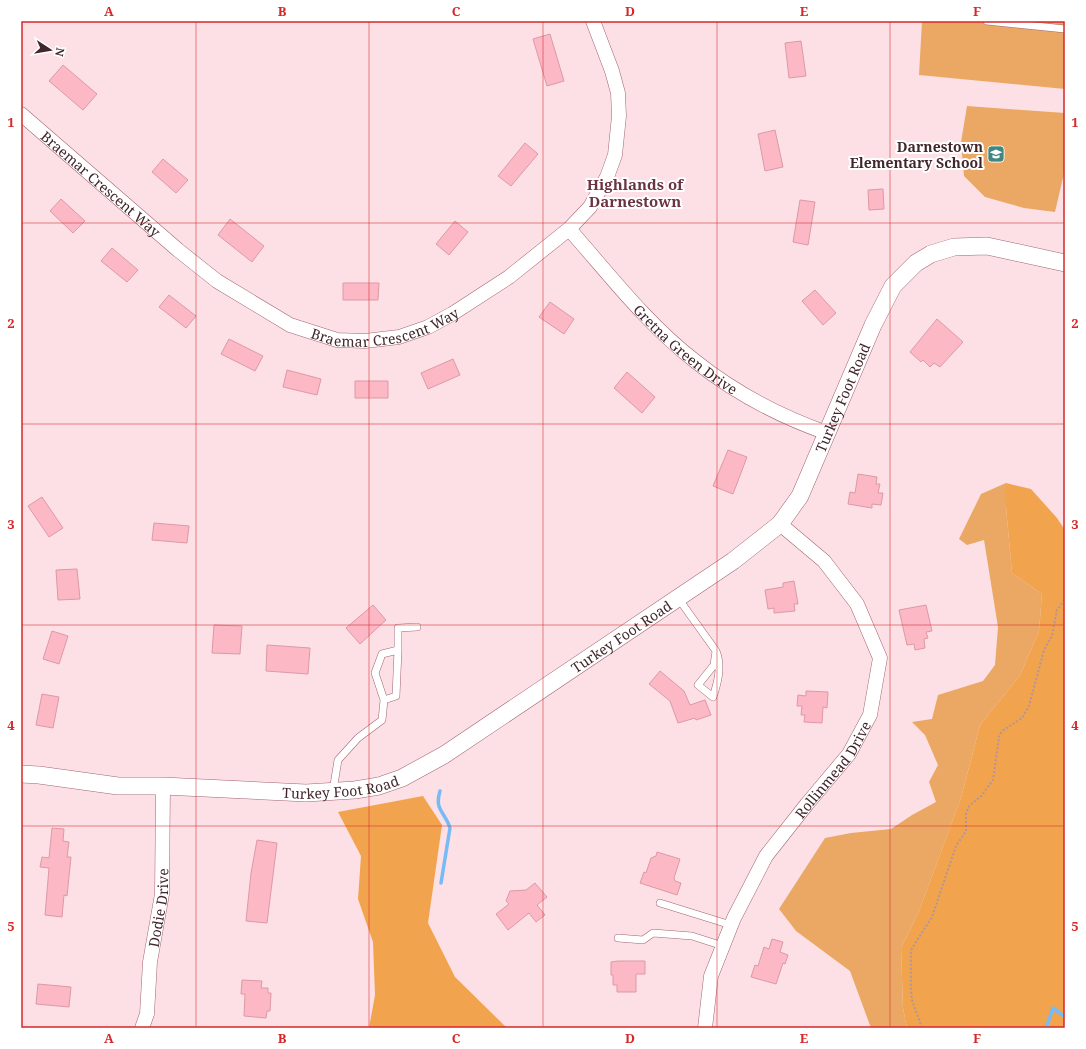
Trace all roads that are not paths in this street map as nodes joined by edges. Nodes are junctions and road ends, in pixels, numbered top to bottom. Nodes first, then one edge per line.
1 (593, 21) edge
2 (987, 21) edge
3 (1065, 29) edge
4 (21, 114) edge
5 (570, 229) junction
6 (1065, 263) edge
7 (827, 433) junction
8 (780, 524) junction
9 (678, 598) junction
10 (417, 627) dead end
11 (398, 650) junction
12 (716, 651) junction
13 (384, 700) junction
14 (21, 774) edge
15 (163, 786) junction
16 (333, 792) junction
17 (660, 903) dead end
18 (731, 925) junction
19 (618, 938) dead end
20 (723, 946) junction
21 (142, 1028) edge
22 (705, 1028) edge

1 - 5 street, Braemar Crescent Way
2 - 3 lane
4 - 5 street, Braemar Crescent Way
5 - 7 street, Gretna Green Drive
6 - 7 street, Turkey Foot Road
7 - 8 street, Turkey Foot Road
8 - 9 street, Turkey Foot Road
8 - 18 street, Rollinmead Drive
9 - 12 lane
9 - 16 street, Turkey Foot Road
10 - 11 lane
11 - 13 lane
11 - 13 lane
12 - 12 lane
13 - 16 lane
14 - 15 street, Turkey Foot Road
15 - 16 street, Turkey Foot Road
15 - 21 street, Dodie Drive
17 - 18 lane
18 - 20 street, Rollinmead Drive
19 - 20 lane
20 - 22 street, Rollinmead Drive

